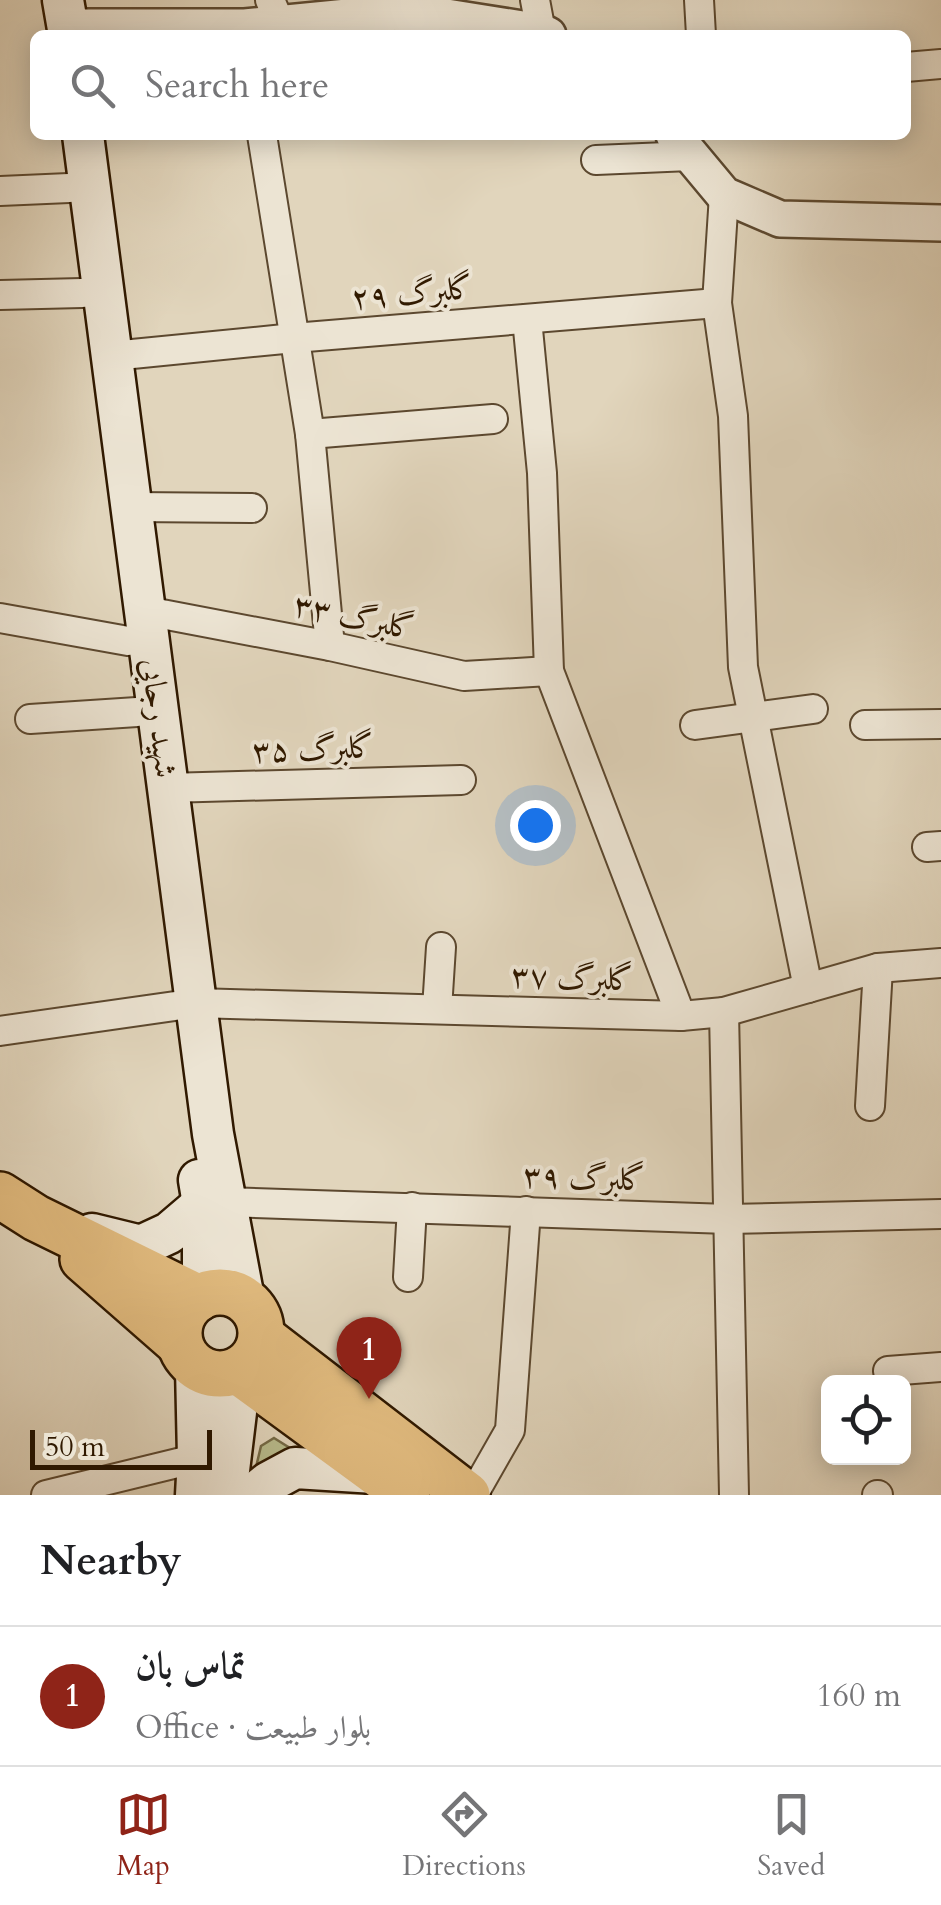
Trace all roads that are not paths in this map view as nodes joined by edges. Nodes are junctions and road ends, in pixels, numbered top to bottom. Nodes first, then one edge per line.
1 (38, 0) edge
2 (700, 0) edge
3 (408, 15) edge
4 (260, 21) edge
5 (542, 22) edge
6 (61, 24) edge
7 (701, 30) edge
8 (941, 64) edge
9 (911, 66) edge
10 (61, 140) edge
11 (83, 140) edge
12 (263, 140) edge
13 (682, 145) edge
14 (596, 160) dead end
15 (68, 188) junction
16 (0, 191) edge
17 (724, 195) junction
18 (941, 223) edge
19 (82, 292) junction
20 (0, 295) edge
21 (717, 303) junction
22 (527, 319) junction
23 (294, 338) junction
24 (112, 356) junction
25 (493, 419) dead end
26 (310, 434) junction
27 (132, 507) junction
28 (252, 508) dead end
29 (0, 618) edge
30 (137, 626) junction
31 (330, 646) junction
32 (549, 671) junction
33 (812, 709) dead end
34 (137, 712) junction
35 (753, 716) junction
36 (30, 719) dead end
37 (941, 724) edge
38 (696, 725) dead end
39 (865, 725) dead end
40 (461, 780) dead end
41 (168, 788) junction
42 (440, 948) dead end
43 (941, 963) edge
44 (878, 968) junction
45 (808, 988) junction
46 (185, 1004) junction
47 (437, 1009) junction
48 (724, 1012) junction
49 (682, 1016) junction
50 (0, 1031) edge
51 (870, 1106) dead end
52 (214, 1202) junction
53 (18, 1206) edge
54 (412, 1207) junction
55 (526, 1211) junction
56 (941, 1214) edge
57 (728, 1218) junction
58 (408, 1277) dead end
59 (219, 1336) junction
60 (941, 1368) edge
61 (888, 1371) dead end
62 (197, 1476) edge
63 (391, 1484) edge
64 (46, 1495) edge
65 (226, 1495) edge
66 (253, 1495) edge
67 (470, 1495) edge
68 (734, 1495) edge

1 - 6 main road
2 - 7 street
3 - 4 street
3 - 5 street
4 - 6 street
8 - 9 street
10 - 15 main road, شهید رجایی
11 - 24 main road, شهید رجایی
12 - 23 street
13 - 14 street
13 - 17 street
15 - 16 street
15 - 19 main road, شهید رجایی
17 - 18 street
17 - 21 street
19 - 20 street
19 - 30 main road, شهید رجایی
21 - 22 street, گلبرگ ۲۹
21 - 35 street
22 - 23 street, گلبرگ ۲۹
22 - 32 street
23 - 24 street, گلبرگ ۲۹
23 - 26 street
24 - 27 main road, شهید رجایی
25 - 26 street
26 - 31 street
27 - 28 street
27 - 30 main road, شهید رجایی
29 - 30 street, گلبرگ ۳۳
30 - 31 street, گلبرگ ۳۳
30 - 34 main road, شهید رجایی
30 - 41 main road, شهید رجایی
31 - 32 street, گلبرگ ۳۳
32 - 49 street
33 - 35 street
34 - 36 street
34 - 46 main road, شهید رجایی
35 - 38 street
35 - 45 street
37 - 39 street
40 - 41 street, گلبرگ ۳۵
41 - 46 main road, شهید رجایی
42 - 47 street
43 - 44 street, گلبرگ ۳۷
44 - 45 street, گلبرگ ۳۷
44 - 51 street
45 - 48 street, گلبرگ ۳۷
46 - 47 street, گلبرگ ۳۷
46 - 50 street, گلبرگ ۳۷
46 - 52 main road, شهید رجایی
47 - 49 street, گلبرگ ۳۷
48 - 49 street, گلبرگ ۳۷
48 - 57 street
52 - 53 main road
52 - 54 street, گلبرگ ۳۹
52 - 59 main road, شهید رجایی
53 - 59 main road
54 - 55 street, گلبرگ ۳۹
54 - 58 street
55 - 57 street, گلبرگ ۳۹
55 - 67 street
56 - 57 street, گلبرگ ۳۹
57 - 68 street
59 - 62 main road
59 - 63 main road
59 - 65 main road
59 - 67 main road
60 - 61 street
62 - 64 street
63 - 66 main road

